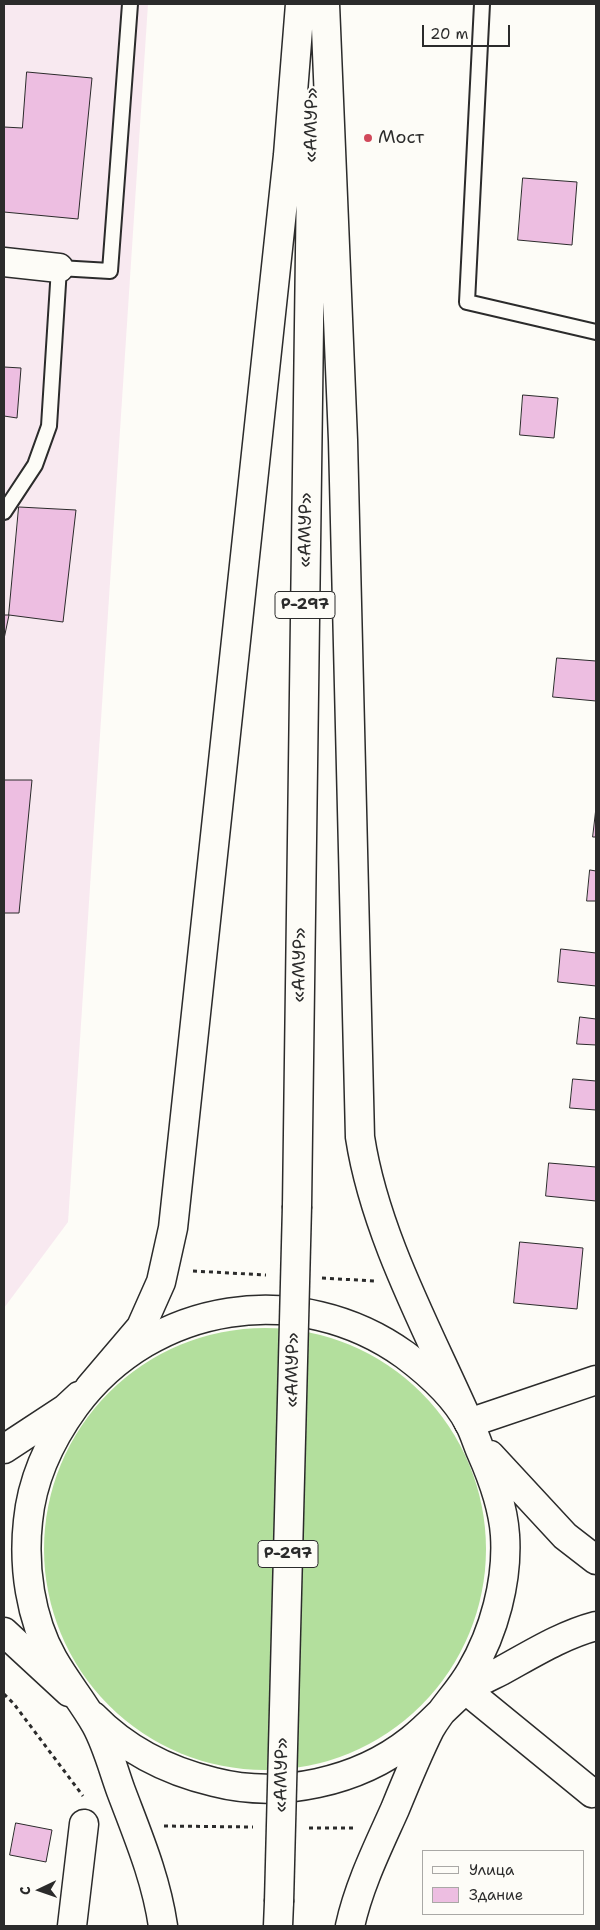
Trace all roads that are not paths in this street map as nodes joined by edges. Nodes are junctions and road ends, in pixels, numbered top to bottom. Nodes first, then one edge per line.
1 (130, 4) edge
2 (300, 4) edge
3 (313, 4) edge
4 (325, 4) edge
5 (482, 4) edge
6 (4, 262) edge
7 (59, 268) junction
8 (596, 332) edge
9 (4, 512) edge
10 (596, 1380) edge
11 (90, 1386) junction
12 (469, 1422) junction
13 (4, 1449) edge
14 (596, 1560) edge
15 (596, 1626) edge
16 (4, 1632) edge
17 (466, 1690) junction
18 (82, 1703) junction
19 (440, 1714) junction
20 (596, 1791) edge
21 (84, 1824) dead end
22 (278, 1914) edge
23 (72, 1926) edge
24 (163, 1926) edge
25 (350, 1926) edge

1 - 7 lane
2 - 11 main road
3 - 22 main road, «АМУР» / Р-297, bridge
4 - 12 main road
5 - 8 lane
6 - 7 main road
7 - 9 lane
10 - 12 main road
11 - 12 main road
11 - 13 main road
11 - 18 main road
12 - 14 main road
12 - 19 main road
15 - 17 main road
16 - 18 main road
17 - 19 main road
17 - 20 main road
18 - 19 main road
18 - 24 main road
19 - 25 main road
21 - 23 main road

